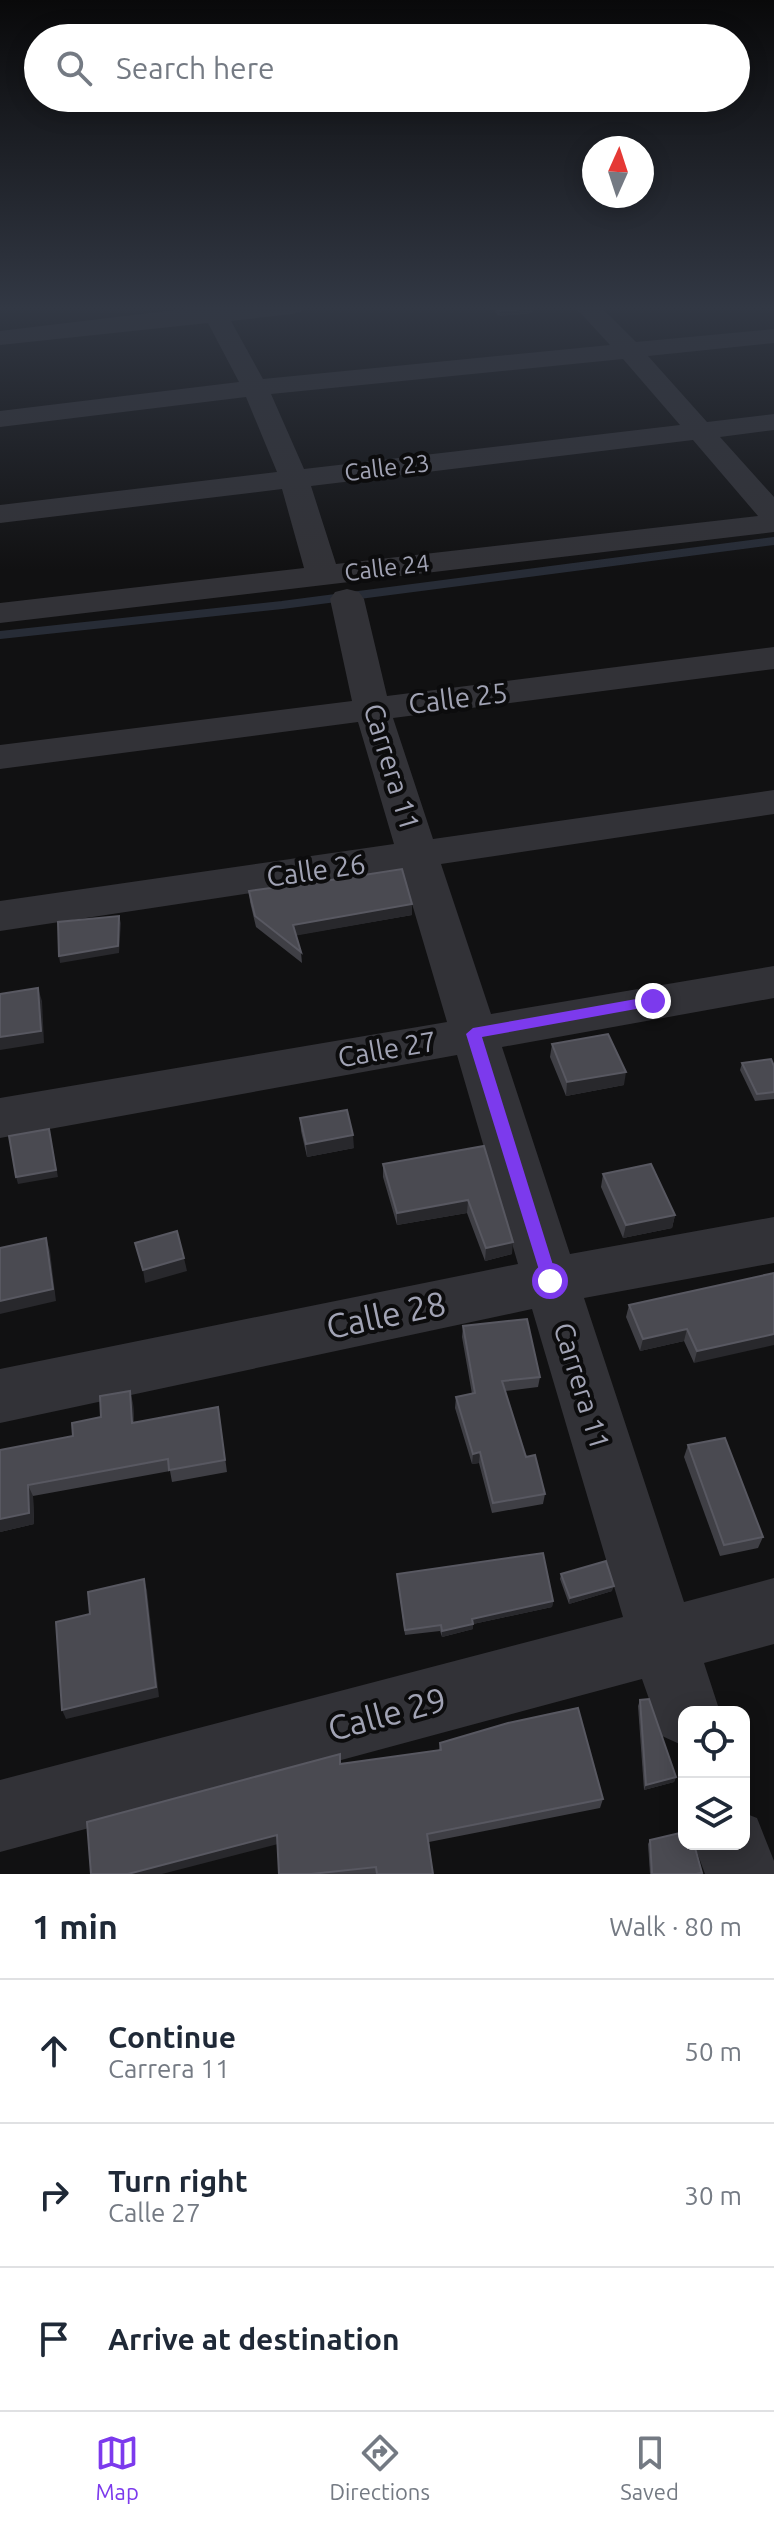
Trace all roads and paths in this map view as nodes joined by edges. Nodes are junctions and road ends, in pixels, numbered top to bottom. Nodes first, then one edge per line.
1 (202, 394) edge
2 (258, 394) edge
3 (669, 394) edge
4 (0, 419) edge
5 (774, 422) edge
6 (701, 430) junction
7 (294, 479) junction
8 (0, 514) edge
9 (774, 515) edge
10 (774, 523) edge
11 (774, 547) edge
12 (335, 588) junction
13 (0, 613) edge
14 (0, 636) edge
15 (774, 658) edge
16 (372, 709) junction
17 (0, 757) edge
18 (774, 802) edge
19 (419, 855) junction
20 (0, 916) edge
21 (774, 982) edge
22 (473, 1034) junction
23 (0, 1118) edge
24 (774, 1240) edge
25 (550, 1281) junction
26 (0, 1396) edge
27 (774, 1611) edge
28 (661, 1641) junction
29 (684, 1706) edge
30 (0, 1816) edge
31 (733, 1850) edge
32 (742, 1874) edge

1 - 4 street
2 - 7 street, Carrera 11
3 - 6 street
5 - 6 street, Calle 23
6 - 7 street, Calle 23
6 - 9 street
7 - 8 street, Calle 23
7 - 12 street, Carrera 11
10 - 12 street, Calle 24
11 - 12 street, Calle 24
12 - 13 street, Calle 24
12 - 14 street, Calle 24
12 - 16 street, Carrera 11
15 - 16 street, Calle 25
16 - 17 street, Calle 25
16 - 19 street, Carrera 11
18 - 19 street, Calle 26
19 - 20 street, Calle 26
19 - 22 street, Carrera 11
21 - 22 street, Calle 27
22 - 23 street, Calle 27
22 - 25 street, Carrera 11
24 - 25 street, Calle 28
25 - 26 street, Calle 28
25 - 28 street, Carrera 11
27 - 28 street, Calle 29
28 - 29 street, Carrera 11
28 - 30 street, Calle 29
31 - 32 street

